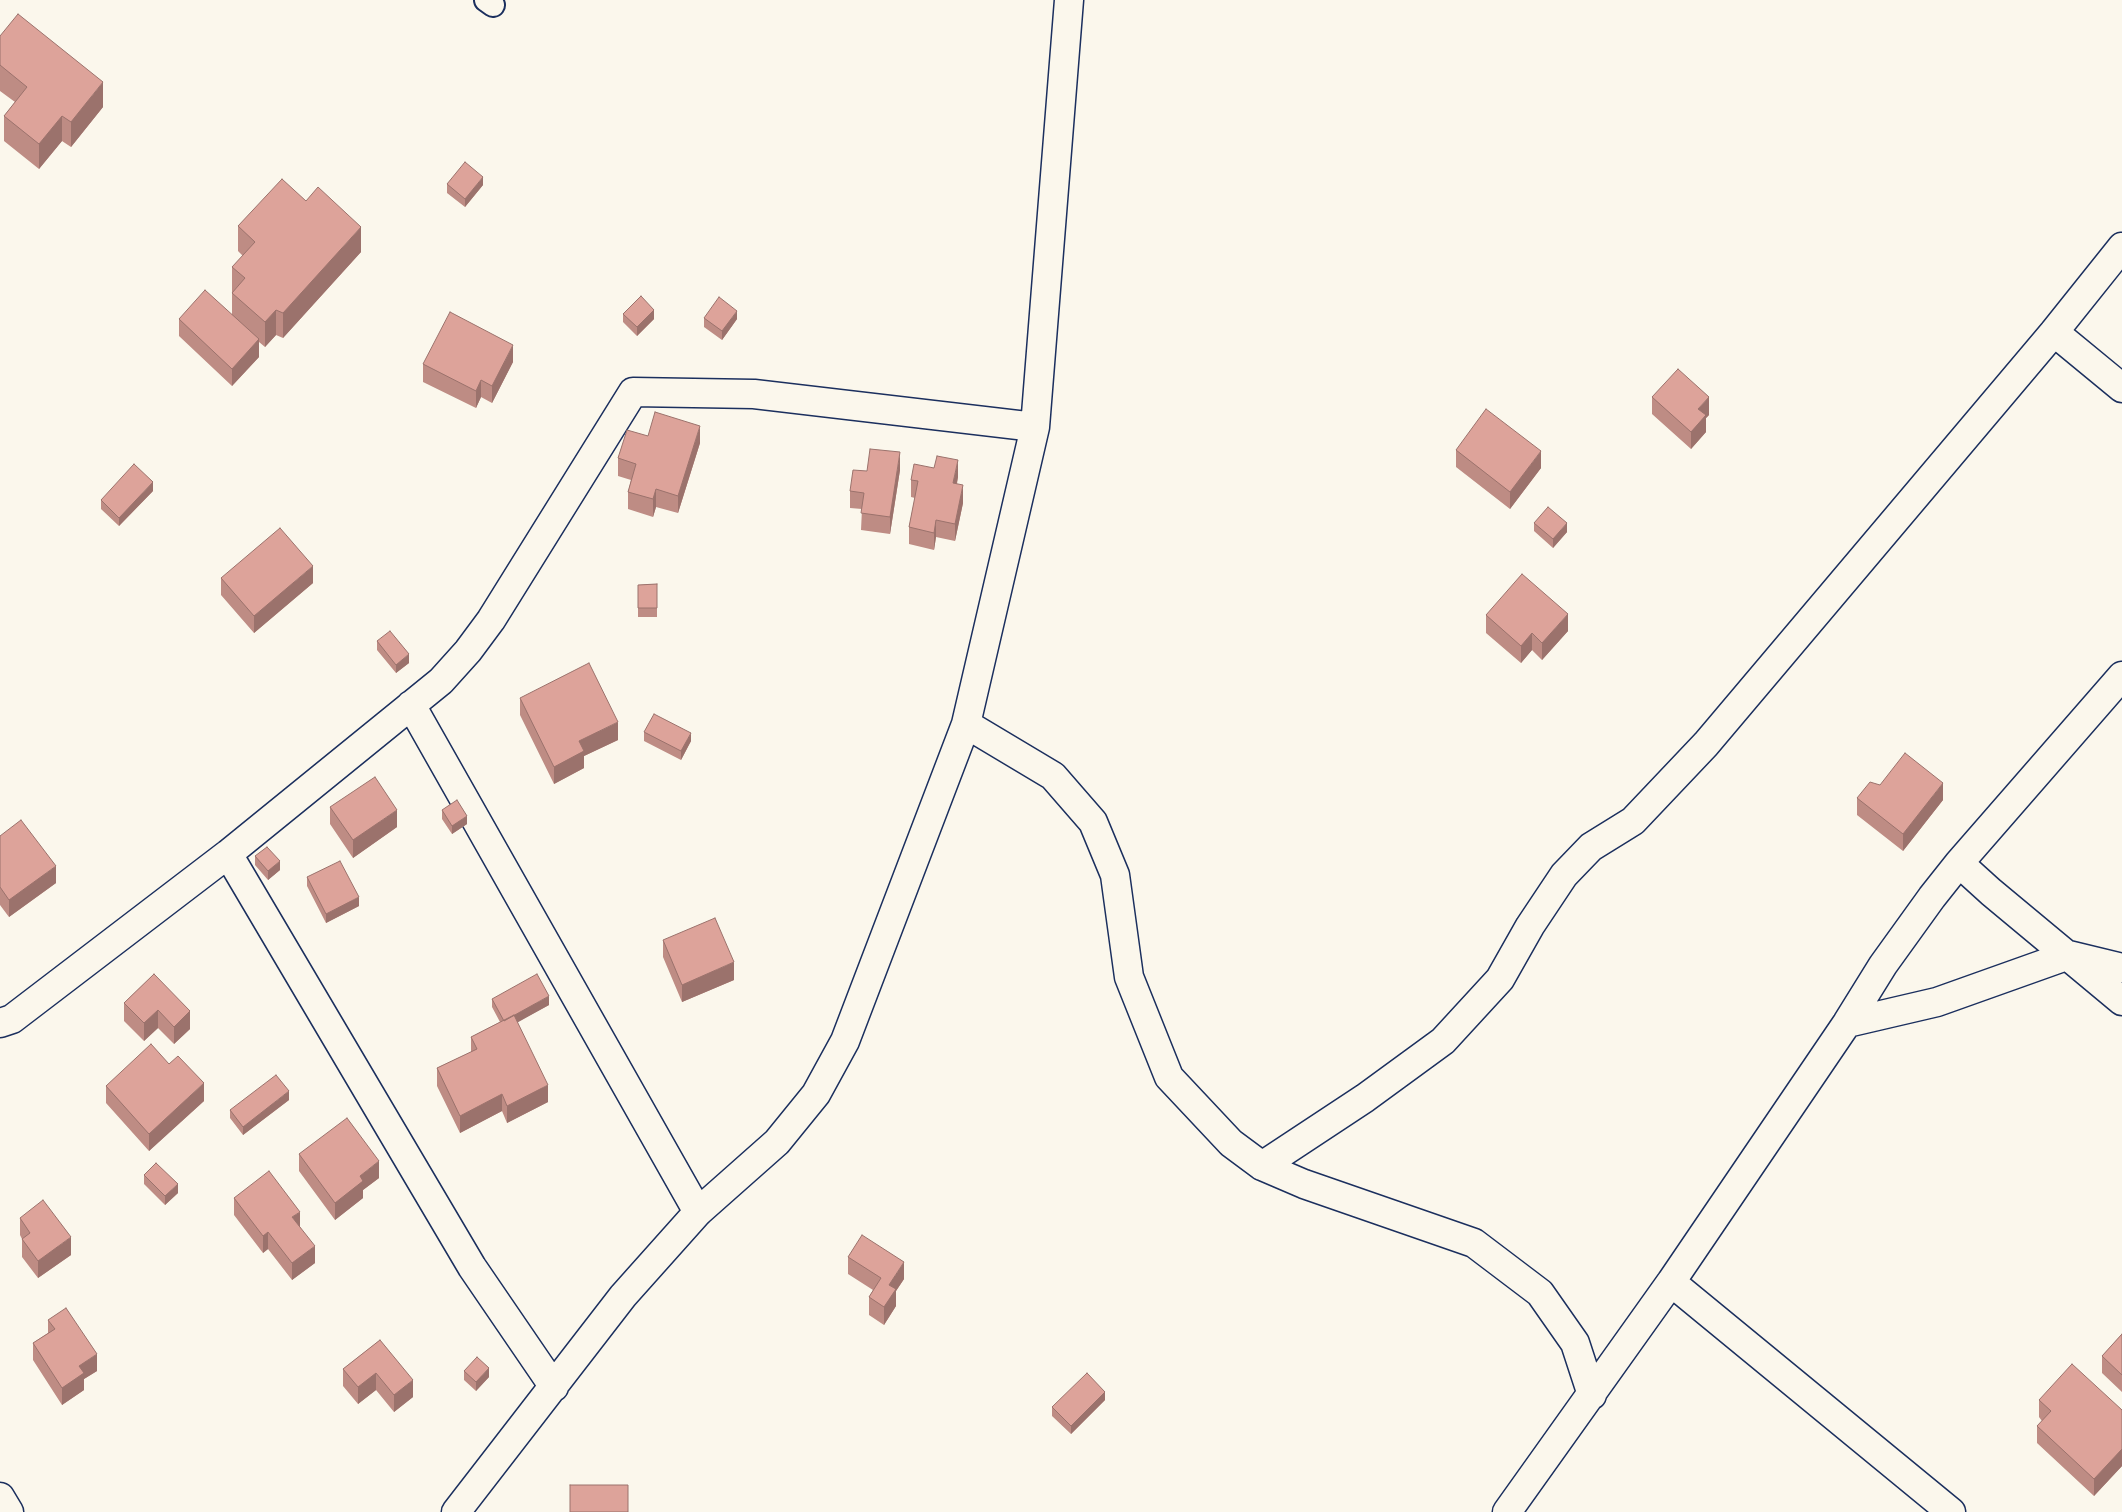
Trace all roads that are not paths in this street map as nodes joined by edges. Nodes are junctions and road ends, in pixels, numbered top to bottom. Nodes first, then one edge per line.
1 (1069, 0) edge
2 (2122, 247) edge
3 (2054, 332) junction
4 (2122, 388) edge
5 (1035, 427) junction
6 (2122, 676) edge
7 (411, 705) junction
8 (966, 724) junction
9 (228, 854) junction
10 (1960, 863) junction
11 (2068, 955) junction
12 (2122, 968) edge
13 (2122, 1001) edge
14 (0, 1023) edge
15 (1848, 1023) junction
16 (1262, 1166) junction
17 (698, 1212) junction
18 (1671, 1282) junction
19 (554, 1387) junction
20 (1592, 1395) junction
21 (0, 1497) edge
22 (9, 1512) edge
23 (456, 1512) edge
24 (1507, 1512) edge
25 (1951, 1512) edge

1 - 5 street
2 - 3 street
3 - 4 street
3 - 16 street
5 - 7 street
5 - 8 street
6 - 10 street
7 - 9 street
7 - 17 street
8 - 16 street
8 - 17 street
9 - 14 street
9 - 19 street
10 - 11 street
10 - 15 street
11 - 12 street
11 - 13 street
11 - 15 street
15 - 18 street
16 - 20 street
17 - 19 street
18 - 20 street
18 - 25 street
19 - 23 street
20 - 24 street
21 - 22 street

